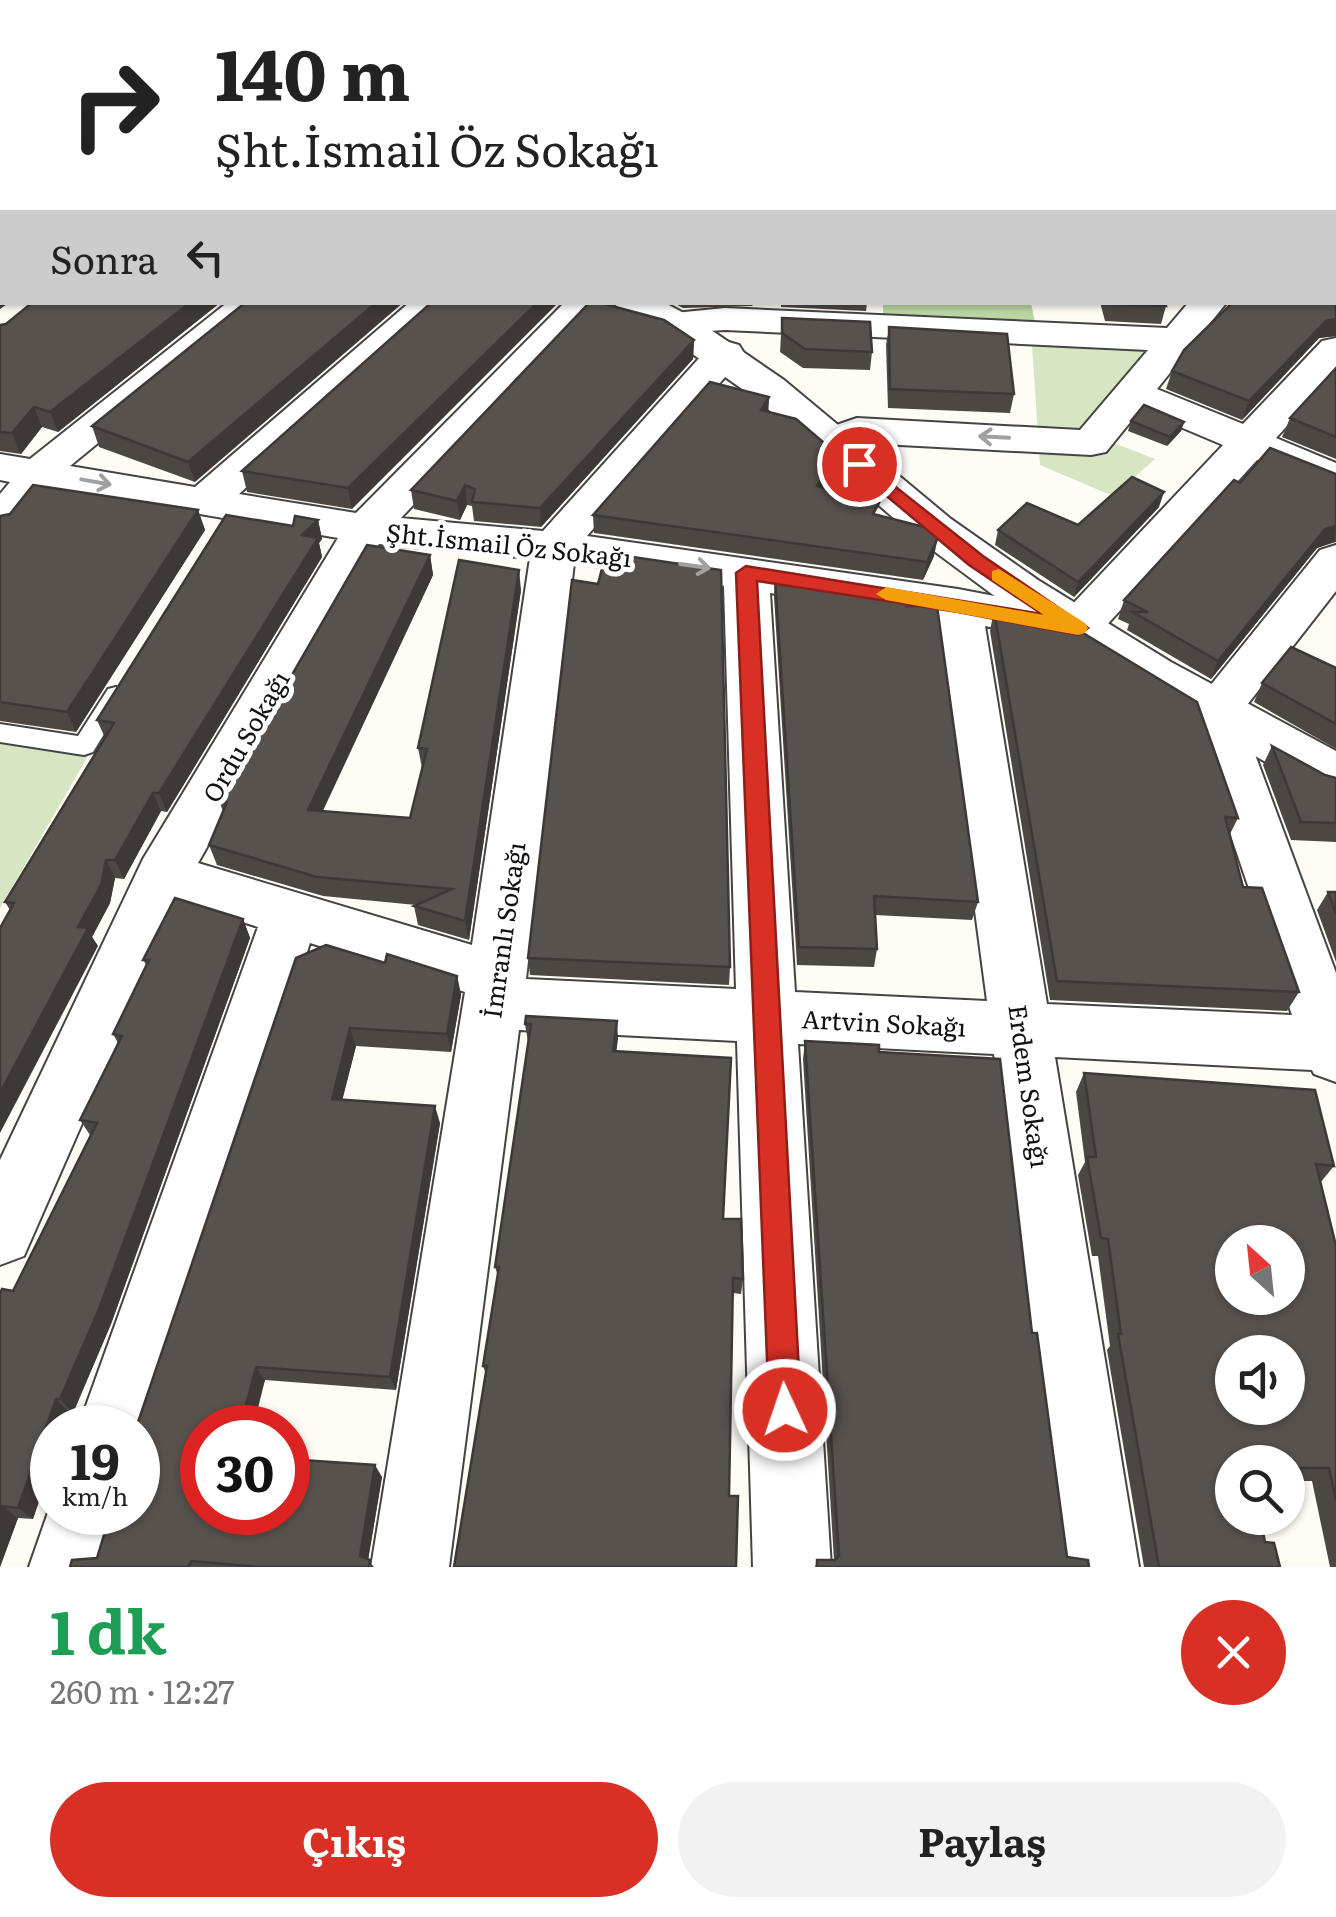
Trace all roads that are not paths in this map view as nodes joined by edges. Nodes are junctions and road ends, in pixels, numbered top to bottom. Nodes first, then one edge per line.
1 (248, 305) edge
2 (429, 305) edge
3 (583, 305) edge
4 (640, 305) edge
5 (1206, 305) edge
6 (676, 322) junction
7 (1177, 340) junction
8 (1336, 349) edge
9 (724, 353) junction
10 (1136, 394) junction
11 (831, 441) junction
12 (1249, 442) junction
13 (20, 470) edge
14 (1336, 478) edge
15 (222, 510) junction
16 (0, 522) edge
17 (366, 529) junction
18 (554, 546) junction
19 (1336, 560) edge
20 (746, 573) junction
21 (958, 605) junction
22 (1078, 628) junction
23 (124, 682) edge
24 (1214, 712) junction
25 (0, 734) edge
26 (1336, 776) edge
27 (163, 875) junction
28 (291, 914) junction
29 (495, 990) junction
30 (768, 1017) junction
31 (1022, 1029) junction
32 (1335, 1048) edge
33 (0, 1233) edge
34 (123, 1405) edge
35 (78, 1535) edge
36 (68, 1567) edge
37 (410, 1567) edge
38 (792, 1567) edge
39 (1100, 1567) edge

1 - 13 street
2 - 15 street
3 - 17 street, Ordu Sokağı
4 - 6 street
5 - 7 street
6 - 7 street
6 - 9 street
7 - 10 street
8 - 12 street
9 - 11 street
9 - 18 street
10 -> 11 street
10 - 12 street
11 - 22 street
12 - 14 street
12 - 22 street
13 -> 15 street, Şht.İsmail Öz Sokağı
13 - 16 street
15 - 17 street, Şht.İsmail Öz Sokağı
17 - 18 street, Şht.İsmail Öz Sokağı
17 - 27 street, Ordu Sokağı
18 -> 20 street, Şht.İsmail Öz Sokağı
18 - 29 street, İmranlı Sokağı
19 - 24 street
20 - 21 street, Şht.İsmail Öz Sokağı
20 - 30 street
21 - 22 street, Şht.İsmail Öz Sokağı
21 - 31 street, Erdem Sokağı
22 - 24 street
23 - 25 lane
24 - 26 street
24 - 32 street
27 - 28 street, Artvin Sokağı
27 - 33 street, Ordu Sokağı
28 - 29 street, Artvin Sokağı
28 - 34 street
29 - 30 street, Artvin Sokağı
29 - 37 street, İmranlı Sokağı
30 - 31 street, Artvin Sokağı
30 - 38 street
31 - 32 street, Artvin Sokağı
31 - 39 street, Erdem Sokağı
35 - 36 street

